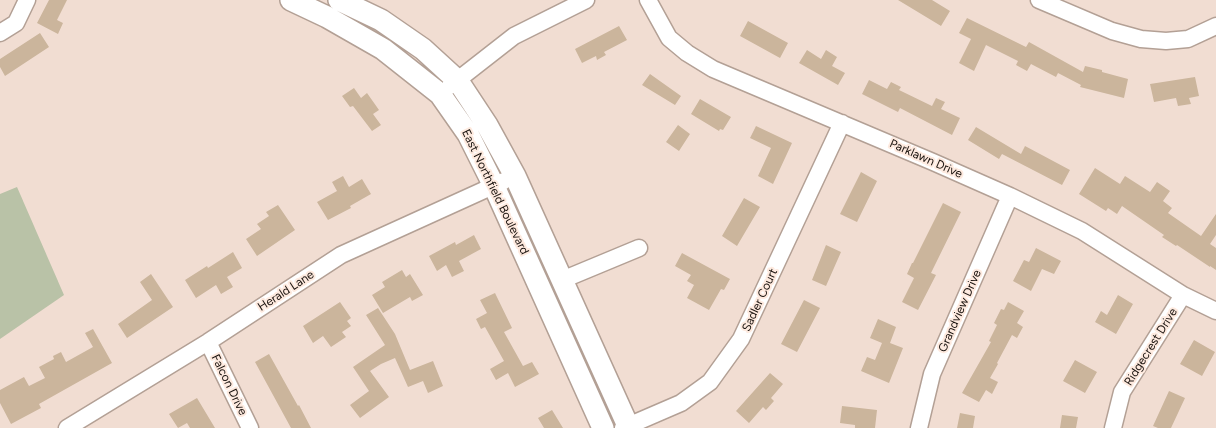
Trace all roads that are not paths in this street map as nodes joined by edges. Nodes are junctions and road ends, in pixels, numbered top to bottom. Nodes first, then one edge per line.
1 (27, 0) edge
2 (291, 0) edge
3 (339, 0) edge
4 (586, 0) edge
5 (648, 0) edge
6 (1039, 0) edge
7 (1216, 26) edge
8 (0, 33) edge
9 (458, 80) junction
10 (440, 94) junction
11 (842, 123) junction
12 (515, 176) junction
13 (494, 186) junction
14 (1010, 196) junction
15 (639, 248) dead end
16 (562, 280) junction
17 (1183, 295) junction
18 (1216, 311) edge
19 (208, 342) junction
20 (627, 427) edge
21 (68, 428) edge
22 (250, 428) edge
23 (604, 428) edge
24 (919, 428) edge
25 (1113, 428) edge

1 - 8 street
2 - 10 main road, East Northfield Boulevard
3 - 9 main road, East Northfield Boulevard
4 - 9 street
5 - 11 street, Parklawn Drive
6 - 7 street
9 - 10 street
9 - 12 main road, East Northfield Boulevard
10 - 13 main road, East Northfield Boulevard
11 - 14 street, Parklawn Drive
11 - 20 street, Sadler Court
12 - 13 street, Herald Lane
12 - 16 main road, East Northfield Boulevard
13 - 19 street, Herald Lane
13 - 23 main road, East Northfield Boulevard
14 - 17 street, Parklawn Drive
14 - 24 street, Grandview Drive
15 - 16 street
16 - 20 main road, East Northfield Boulevard
17 - 18 street, Parklawn Drive
17 - 25 street, Ridgecrest Drive
19 - 21 street, Herald Lane
19 - 22 street, Falcon Drive

